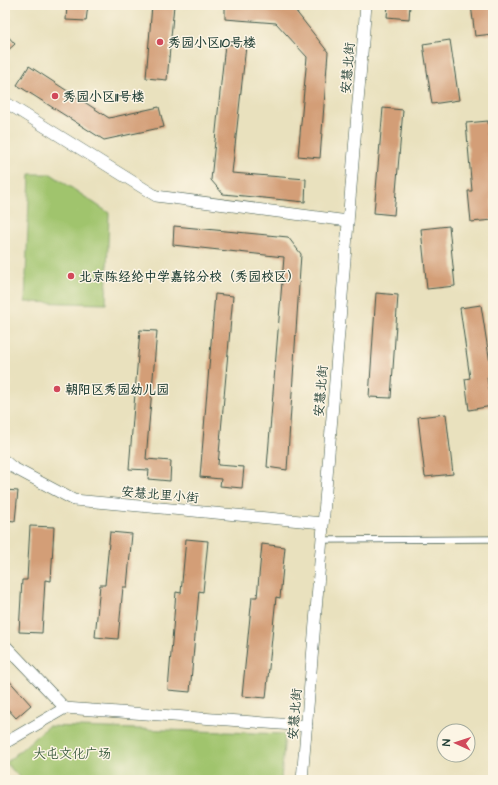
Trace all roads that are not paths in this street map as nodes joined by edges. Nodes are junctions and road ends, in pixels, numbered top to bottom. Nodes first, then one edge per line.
1 (366, 5) edge
2 (5, 102) edge
3 (348, 221) junction
4 (5, 462) edge
5 (323, 523) junction
6 (493, 539) edge
7 (322, 540) junction
8 (5, 645) edge
9 (65, 708) junction
10 (307, 726) junction
11 (5, 743) edge
12 (302, 780) edge

1 - 3 street, 安慧北街
2 - 3 street
3 - 5 street, 安慧北街
4 - 5 street, 安慧北里小街
5 - 7 street, 安慧北街
6 - 7 lane
7 - 10 street, 安慧北街
8 - 9 street
9 - 10 street
9 - 11 street
10 - 12 street, 安慧北街

